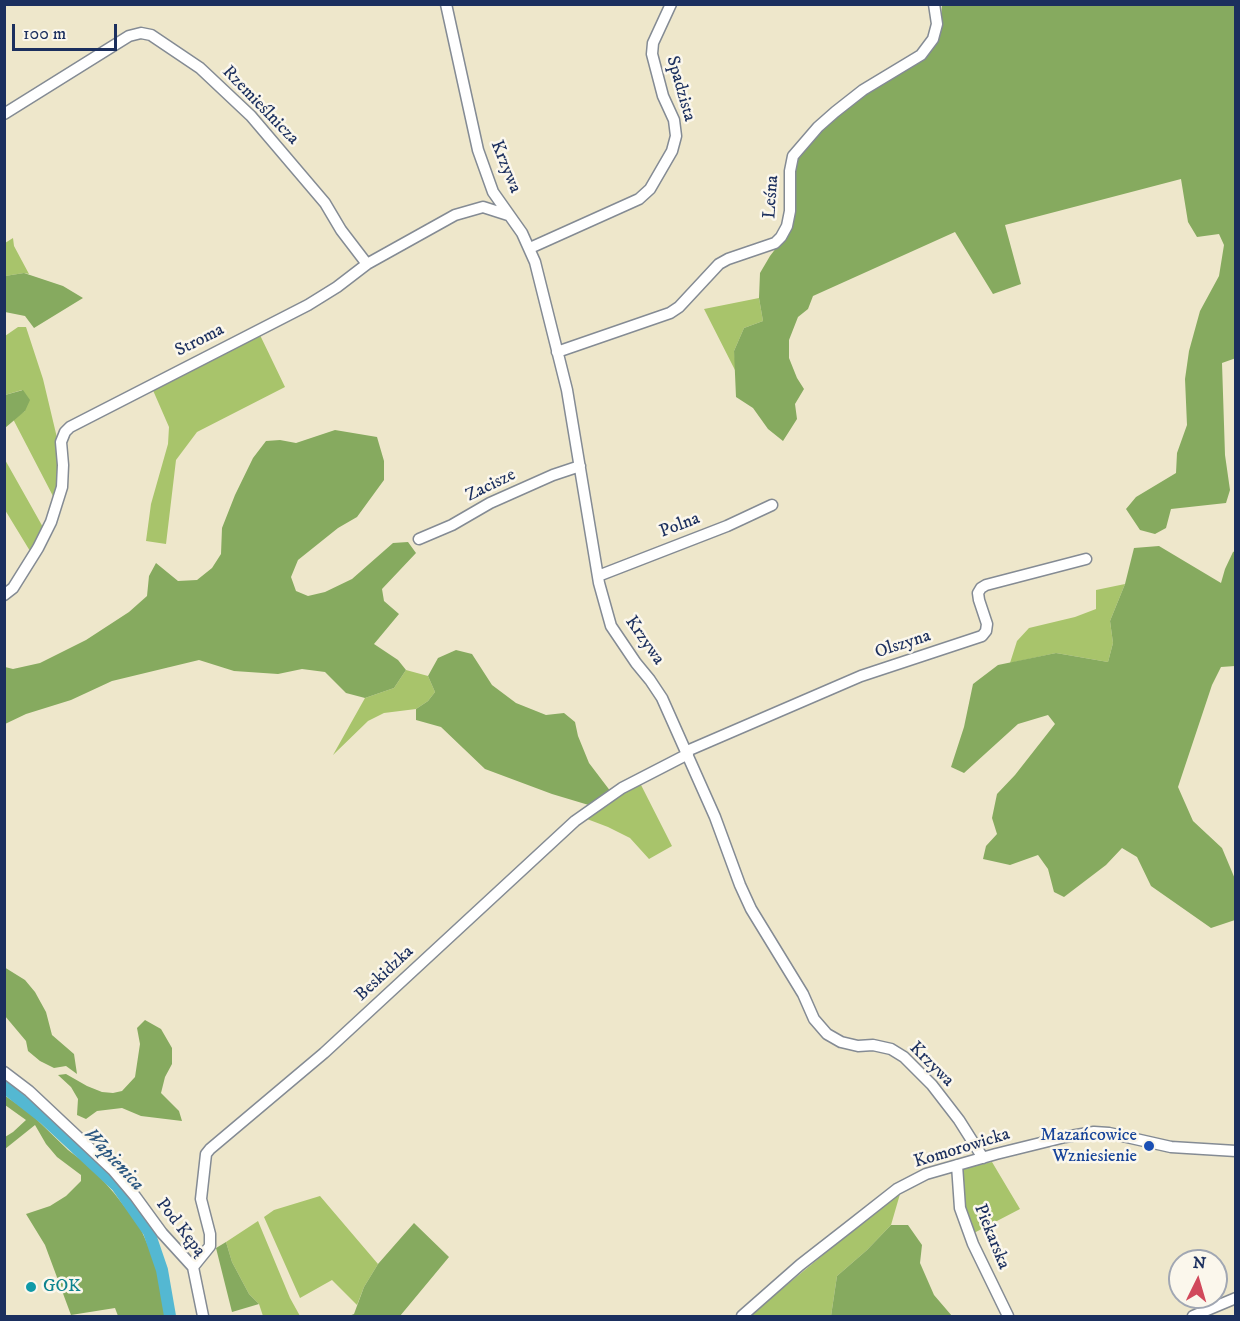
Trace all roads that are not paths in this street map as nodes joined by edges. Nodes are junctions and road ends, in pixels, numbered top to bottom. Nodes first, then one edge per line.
1 (446, 4) edge
2 (670, 4) edge
3 (934, 4) edge
4 (4, 114) edge
5 (493, 192) junction
6 (474, 209) junction
7 (509, 216) junction
8 (530, 248) junction
9 (367, 264) junction
10 (557, 351) junction
11 (580, 466) junction
12 (772, 505) dead end
13 (419, 539) dead end
14 (1086, 559) dead end
15 (598, 576) junction
16 (4, 596) edge
17 (688, 752) junction
18 (4, 1072) edge
19 (1236, 1151) edge
20 (983, 1158) junction
21 (957, 1165) junction
22 (193, 1267) junction
23 (1236, 1298) edge
24 (203, 1317) edge
25 (742, 1317) edge
26 (1008, 1317) edge
27 (1193, 1317) edge

1 - 5 street, Krzywa
2 - 8 street, Spadzista
3 - 10 street, Leśna
4 - 9 street, Rzemieślnicza
5 - 6 street
5 - 7 street, Krzywa
6 - 7 street, Stroma
6 - 9 street, Stroma
7 - 8 street, Krzywa
8 - 10 street, Krzywa
9 - 16 street, Stroma
10 - 11 street, Krzywa
11 - 13 street, Zacisze
11 - 15 street, Krzywa
12 - 15 street, Polna
14 - 17 street, Olszyna
15 - 17 street, Krzywa
17 - 20 street, Krzywa
17 - 22 street, Beskidzka
18 - 22 street, Pod Kępą
19 - 20 street, Komorowicka
20 - 21 street, Komorowicka
21 - 25 street, Komorowicka
21 - 26 street, Piekarska
22 - 24 street, Pod Kępą
23 - 27 street

